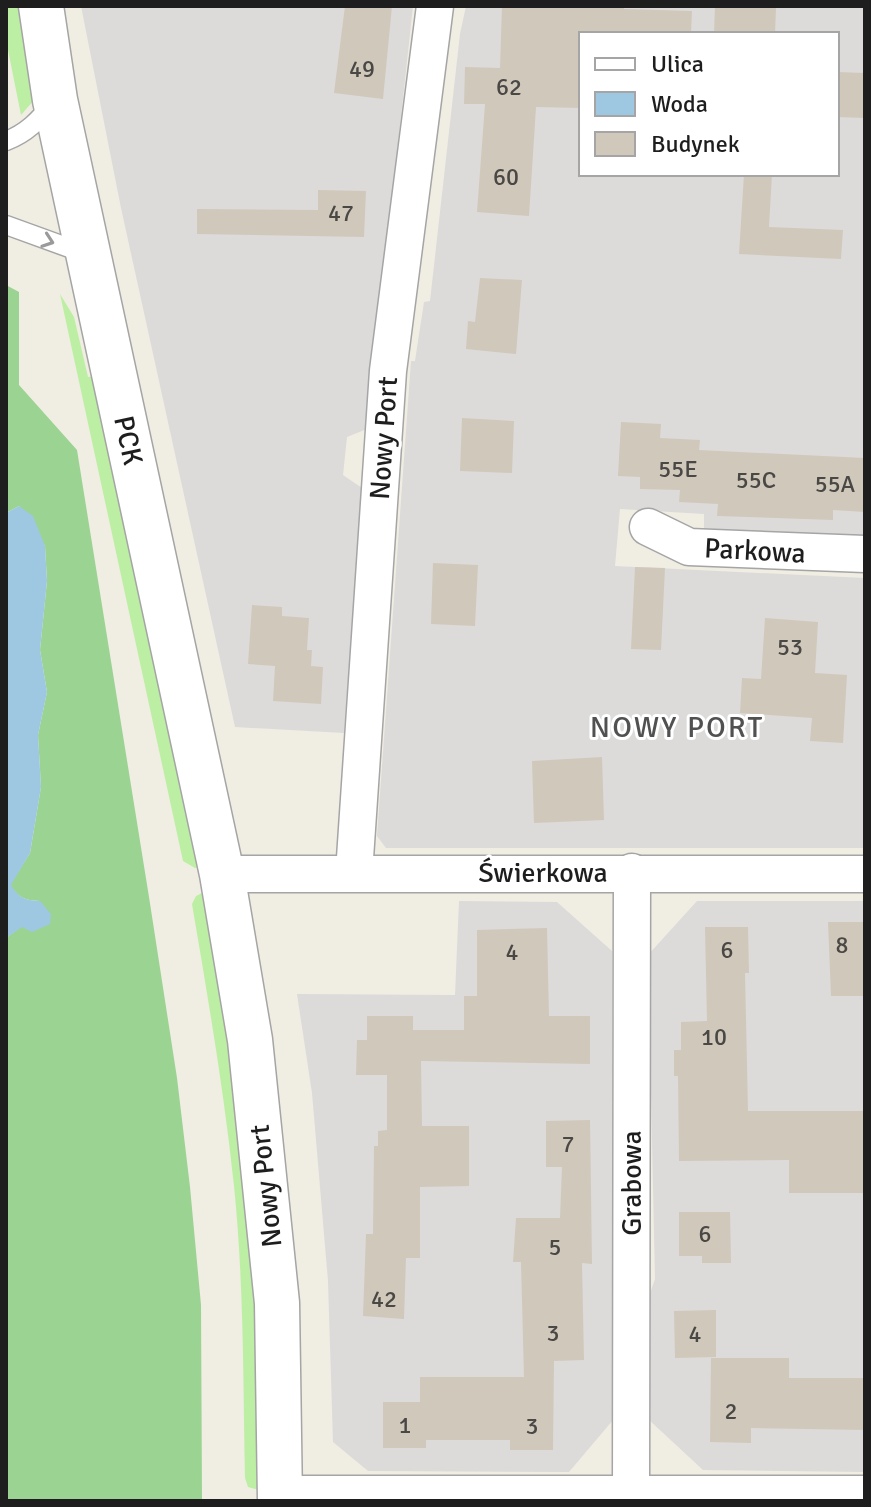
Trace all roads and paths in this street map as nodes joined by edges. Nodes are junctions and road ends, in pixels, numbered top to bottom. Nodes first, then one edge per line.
1 (41, 6) edge
2 (435, 6) edge
3 (55, 100) junction
4 (6, 141) edge
5 (6, 225) edge
6 (90, 255) junction
7 (648, 527) dead end
8 (865, 554) edge
9 (632, 872) junction
10 (354, 873) junction
11 (222, 874) junction
12 (865, 874) edge
13 (631, 1493) junction
14 (865, 1494) edge
15 (280, 1497) edge

1 - 3 street, PCK
2 - 10 street, Nowy Port
3 - 4 lane
3 - 6 street, PCK
5 -> 6 lane
6 - 11 street, PCK
7 - 8 street, Parkowa
9 - 10 street, Świerkowa
9 - 12 street, Świerkowa
9 - 13 street, Grabowa
10 - 11 street, Świerkowa
11 - 15 street, Nowy Port
13 - 14 street
13 - 15 street

